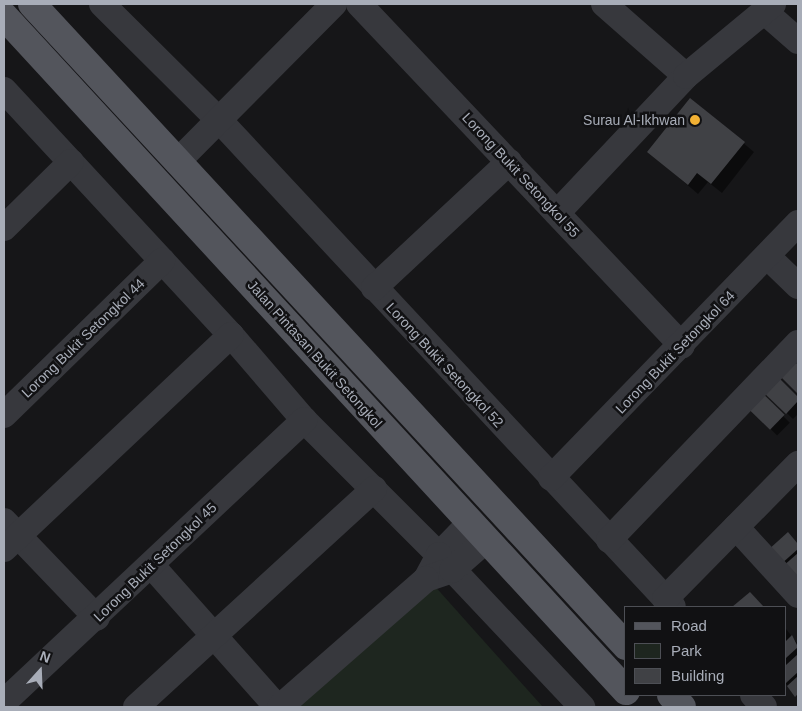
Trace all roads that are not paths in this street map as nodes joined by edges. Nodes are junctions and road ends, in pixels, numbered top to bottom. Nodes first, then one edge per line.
1 (32, 4) edge
2 (102, 4) edge
3 (334, 4) edge
4 (359, 4) edge
5 (615, 7) edge
6 (769, 8) edge
7 (4, 16) edge
8 (798, 42) edge
9 (686, 76) junction
10 (4, 90) edge
11 (214, 127) junction
12 (183, 157) junction
13 (71, 162) junction
14 (509, 162) junction
15 (557, 213) junction
16 (798, 223) edge
17 (4, 228) edge
18 (767, 256) junction
19 (162, 261) junction
20 (798, 286) edge
21 (374, 288) junction
22 (231, 335) junction
23 (798, 343) edge
24 (682, 346) junction
25 (4, 415) edge
26 (304, 420) junction
27 (794, 477) edge
28 (551, 478) junction
29 (374, 489) junction
30 (736, 527) junction
31 (477, 533) junction
32 (9, 536) edge
33 (609, 540) junction
34 (446, 563) junction
35 (152, 566) junction
36 (798, 595) edge
37 (669, 603) edge
38 (97, 618) junction
39 (212, 635) junction
40 (624, 644) edge
41 (624, 689) edge
42 (630, 696) edge
43 (672, 696) edge
44 (754, 696) edge
45 (4, 702) edge
46 (136, 707) edge
47 (278, 707) edge
48 (582, 707) edge
49 (641, 707) edge
50 (682, 707) edge
51 (764, 707) edge

1 - 12 main road, Jalan Pintasan Bukit Setongkol
2 - 11 street, Lorong Bukit Setongkol 52
3 - 11 street
4 - 14 street, Lorong Bukit Setongkol 55
5 - 9 street
6 - 8 street
6 - 9 street
7 - 31 main road, Jalan Pintasan Bukit Setongkol
9 - 15 street
10 - 13 street
11 - 12 street
11 - 21 street, Lorong Bukit Setongkol 52
12 - 40 main road, Jalan Pintasan Bukit Setongkol
13 - 17 street
13 - 19 street
14 - 15 street, Lorong Bukit Setongkol 55
14 - 21 street
15 - 24 street, Lorong Bukit Setongkol 55
16 - 18 street, Lorong Bukit Setongkol 64
18 - 20 street
18 - 24 street, Lorong Bukit Setongkol 64
19 - 22 street
19 - 25 street, Lorong Bukit Setongkol 44
21 - 28 street, Lorong Bukit Setongkol 52
22 - 26 street
22 - 32 street
23 - 33 street
24 - 28 street, Lorong Bukit Setongkol 64
26 - 29 street
26 - 35 street, Lorong Bukit Setongkol 45
27 - 30 street
28 - 33 street, Lorong Bukit Setongkol 52
29 - 34 street
29 - 39 street
30 - 36 street
30 - 37 street
31 - 34 street
31 - 41 main road, Jalan Pintasan Bukit Setongkol
32 - 38 street
33 - 37 street, Lorong Bukit Setongkol 52
34 - 47 street
34 - 48 street
35 - 38 street, Lorong Bukit Setongkol 45
35 - 39 street
38 - 45 street, Lorong Bukit Setongkol 45
39 - 46 street
39 - 47 street
42 - 49 main road
43 - 50 main road
44 - 51 street

